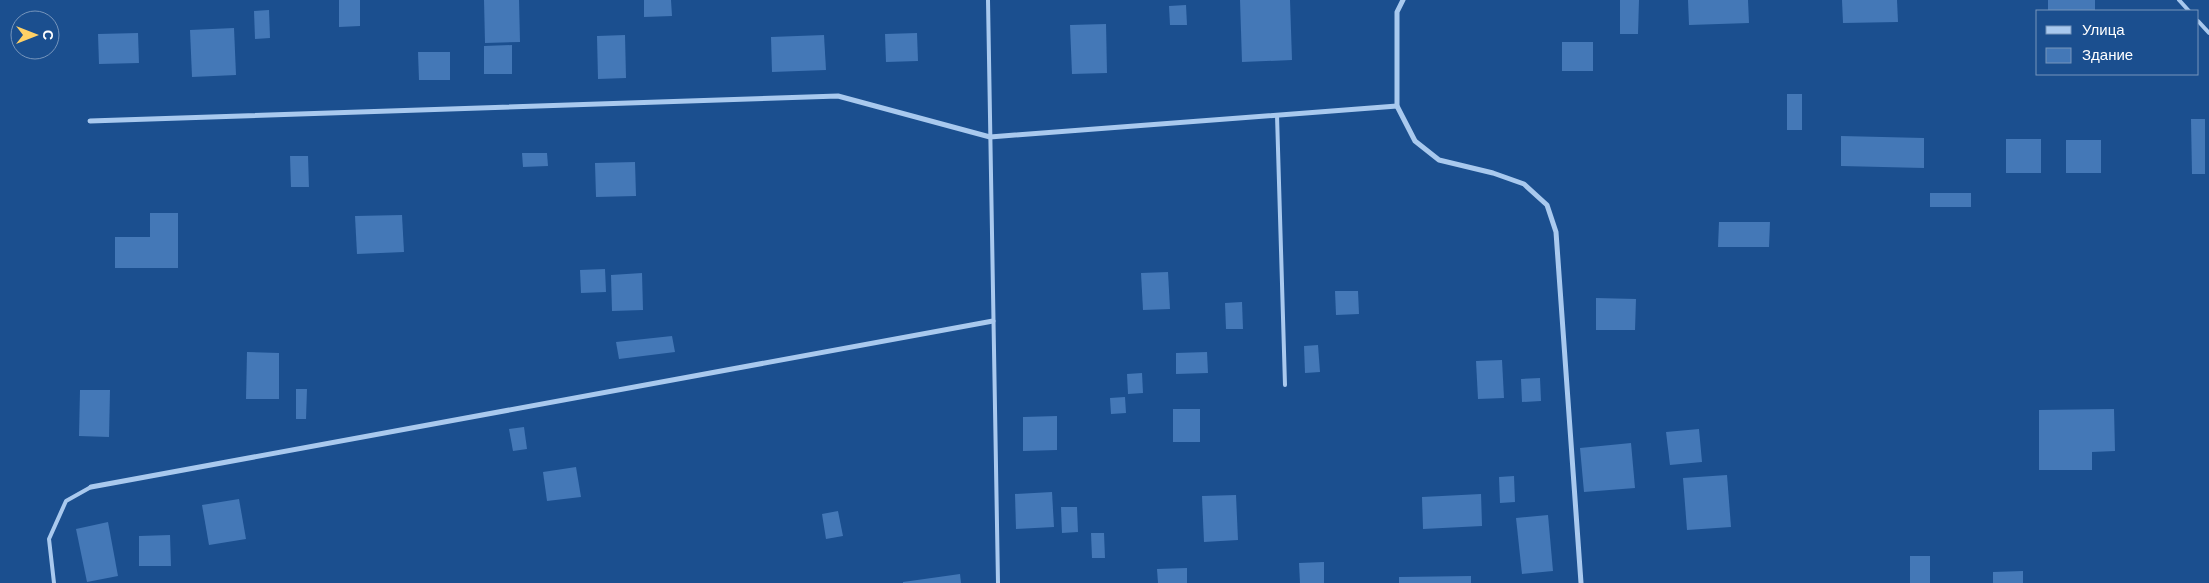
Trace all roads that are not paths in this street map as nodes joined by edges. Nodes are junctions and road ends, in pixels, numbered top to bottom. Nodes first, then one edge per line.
1 (988, 0) edge
2 (1403, 0) edge
3 (2179, 0) edge
4 (2188, 10) edge
5 (2199, 22) edge
6 (2209, 33) edge
7 (1397, 106) junction
8 (1277, 115) junction
9 (90, 121) dead end
10 (990, 137) junction
11 (993, 321) junction
12 (1285, 385) dead end
13 (91, 487) joint
14 (54, 583) edge
15 (998, 583) edge
16 (1581, 583) edge

1 - 10 lane
2 - 7 street
3 - 4 lane
5 - 6 lane
7 - 8 street
7 - 16 street
8 - 10 street
8 - 12 lane
9 - 10 street
10 - 11 lane
11 - 13 street
11 - 15 lane
13 - 14 lane

